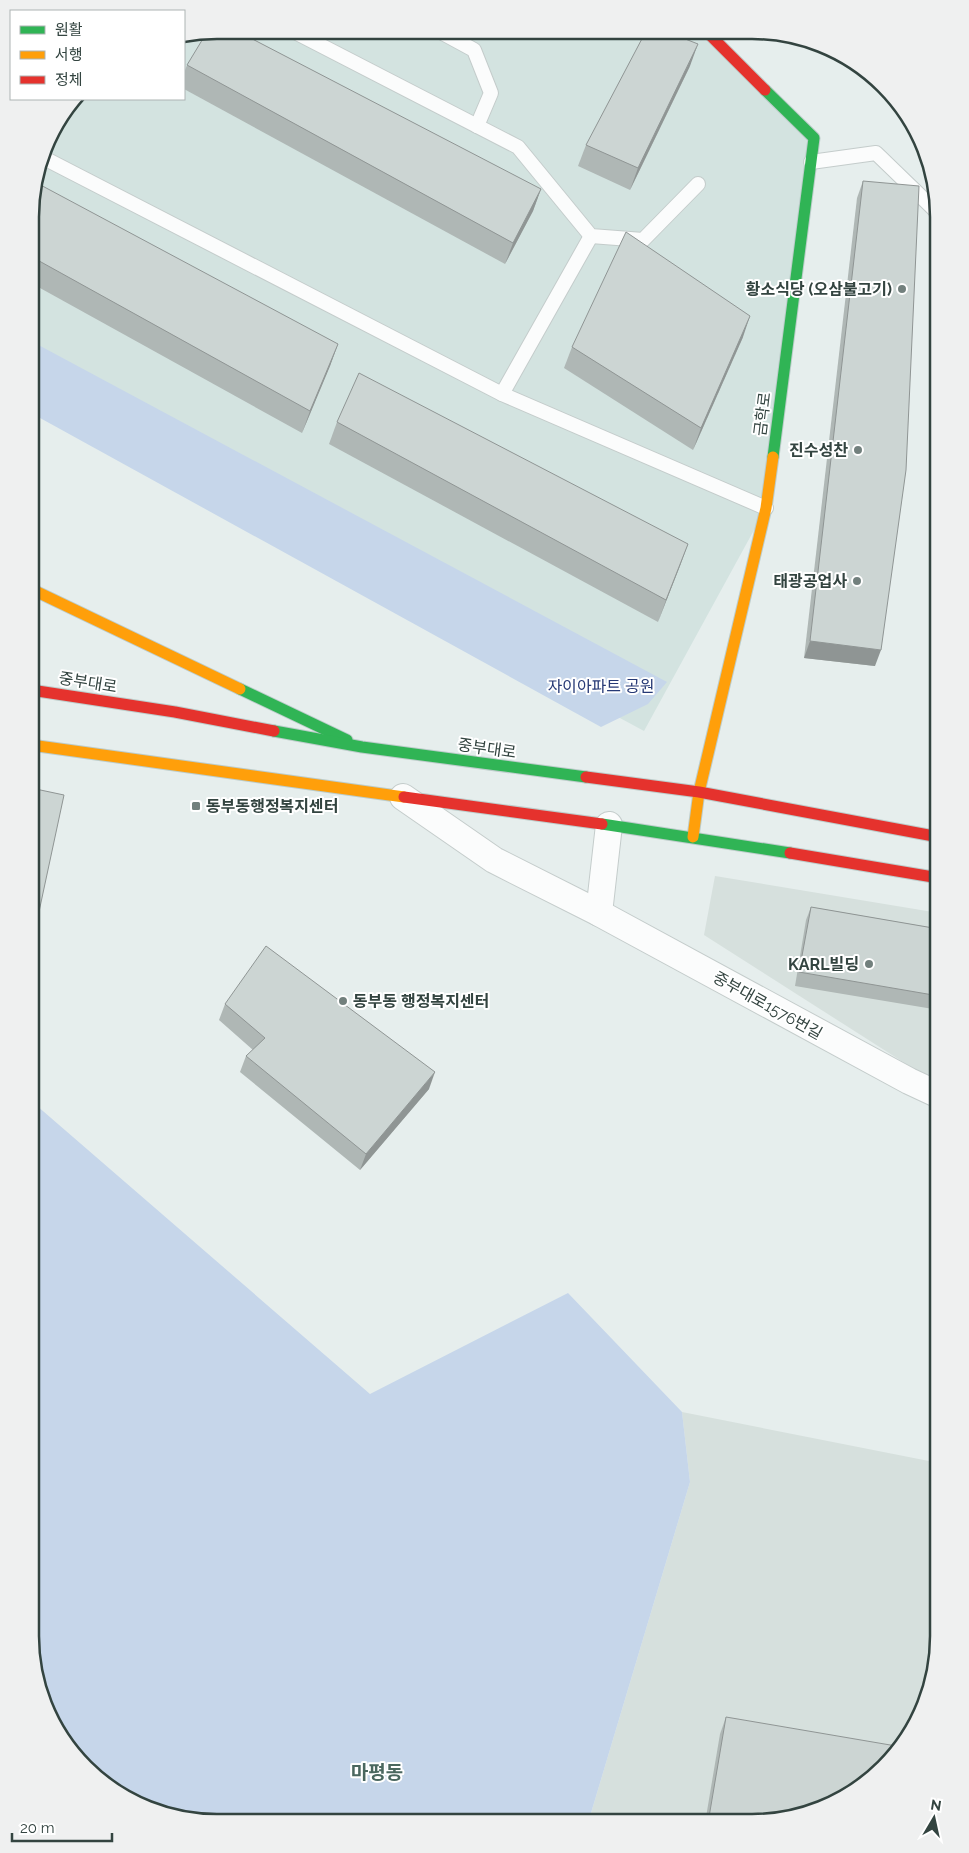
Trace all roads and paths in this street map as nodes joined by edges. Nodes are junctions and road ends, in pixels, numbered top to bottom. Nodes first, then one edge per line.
1 (308, 39) edge
2 (454, 39) edge
3 (714, 39) edge
4 (477, 126) junction
5 (48, 160) edge
6 (811, 162) junction
7 (698, 184) dead end
8 (930, 205) edge
9 (591, 236) junction
10 (502, 394) junction
11 (766, 508) junction
12 (39, 593) edge
13 (39, 691) edge
14 (39, 746) edge
15 (362, 748) junction
16 (699, 792) junction
17 (403, 796) junction
18 (609, 825) junction
19 (930, 834) edge
20 (693, 837) junction
21 (930, 876) edge
22 (599, 913) junction
23 (930, 1091) edge

1 - 4 lane
2 - 4 lane
3 - 6 main road, 금학로
4 - 9 lane
5 - 10 lane
6 - 8 lane
6 - 11 main road, 금학로
7 - 9 lane
9 - 10 lane
10 - 11 lane
11 - 16 main road, 금학로
12 - 15 main road
13 - 15 main road, 중부대로
14 - 17 main road
15 - 16 main road, 중부대로
16 - 19 main road, 중부대로
16 - 20 main road, 금학로
17 - 18 main road
17 - 22 street, 중부대로1576번길
18 - 20 main road
18 - 22 street
20 - 21 main road
22 - 23 street, 중부대로1576번길

